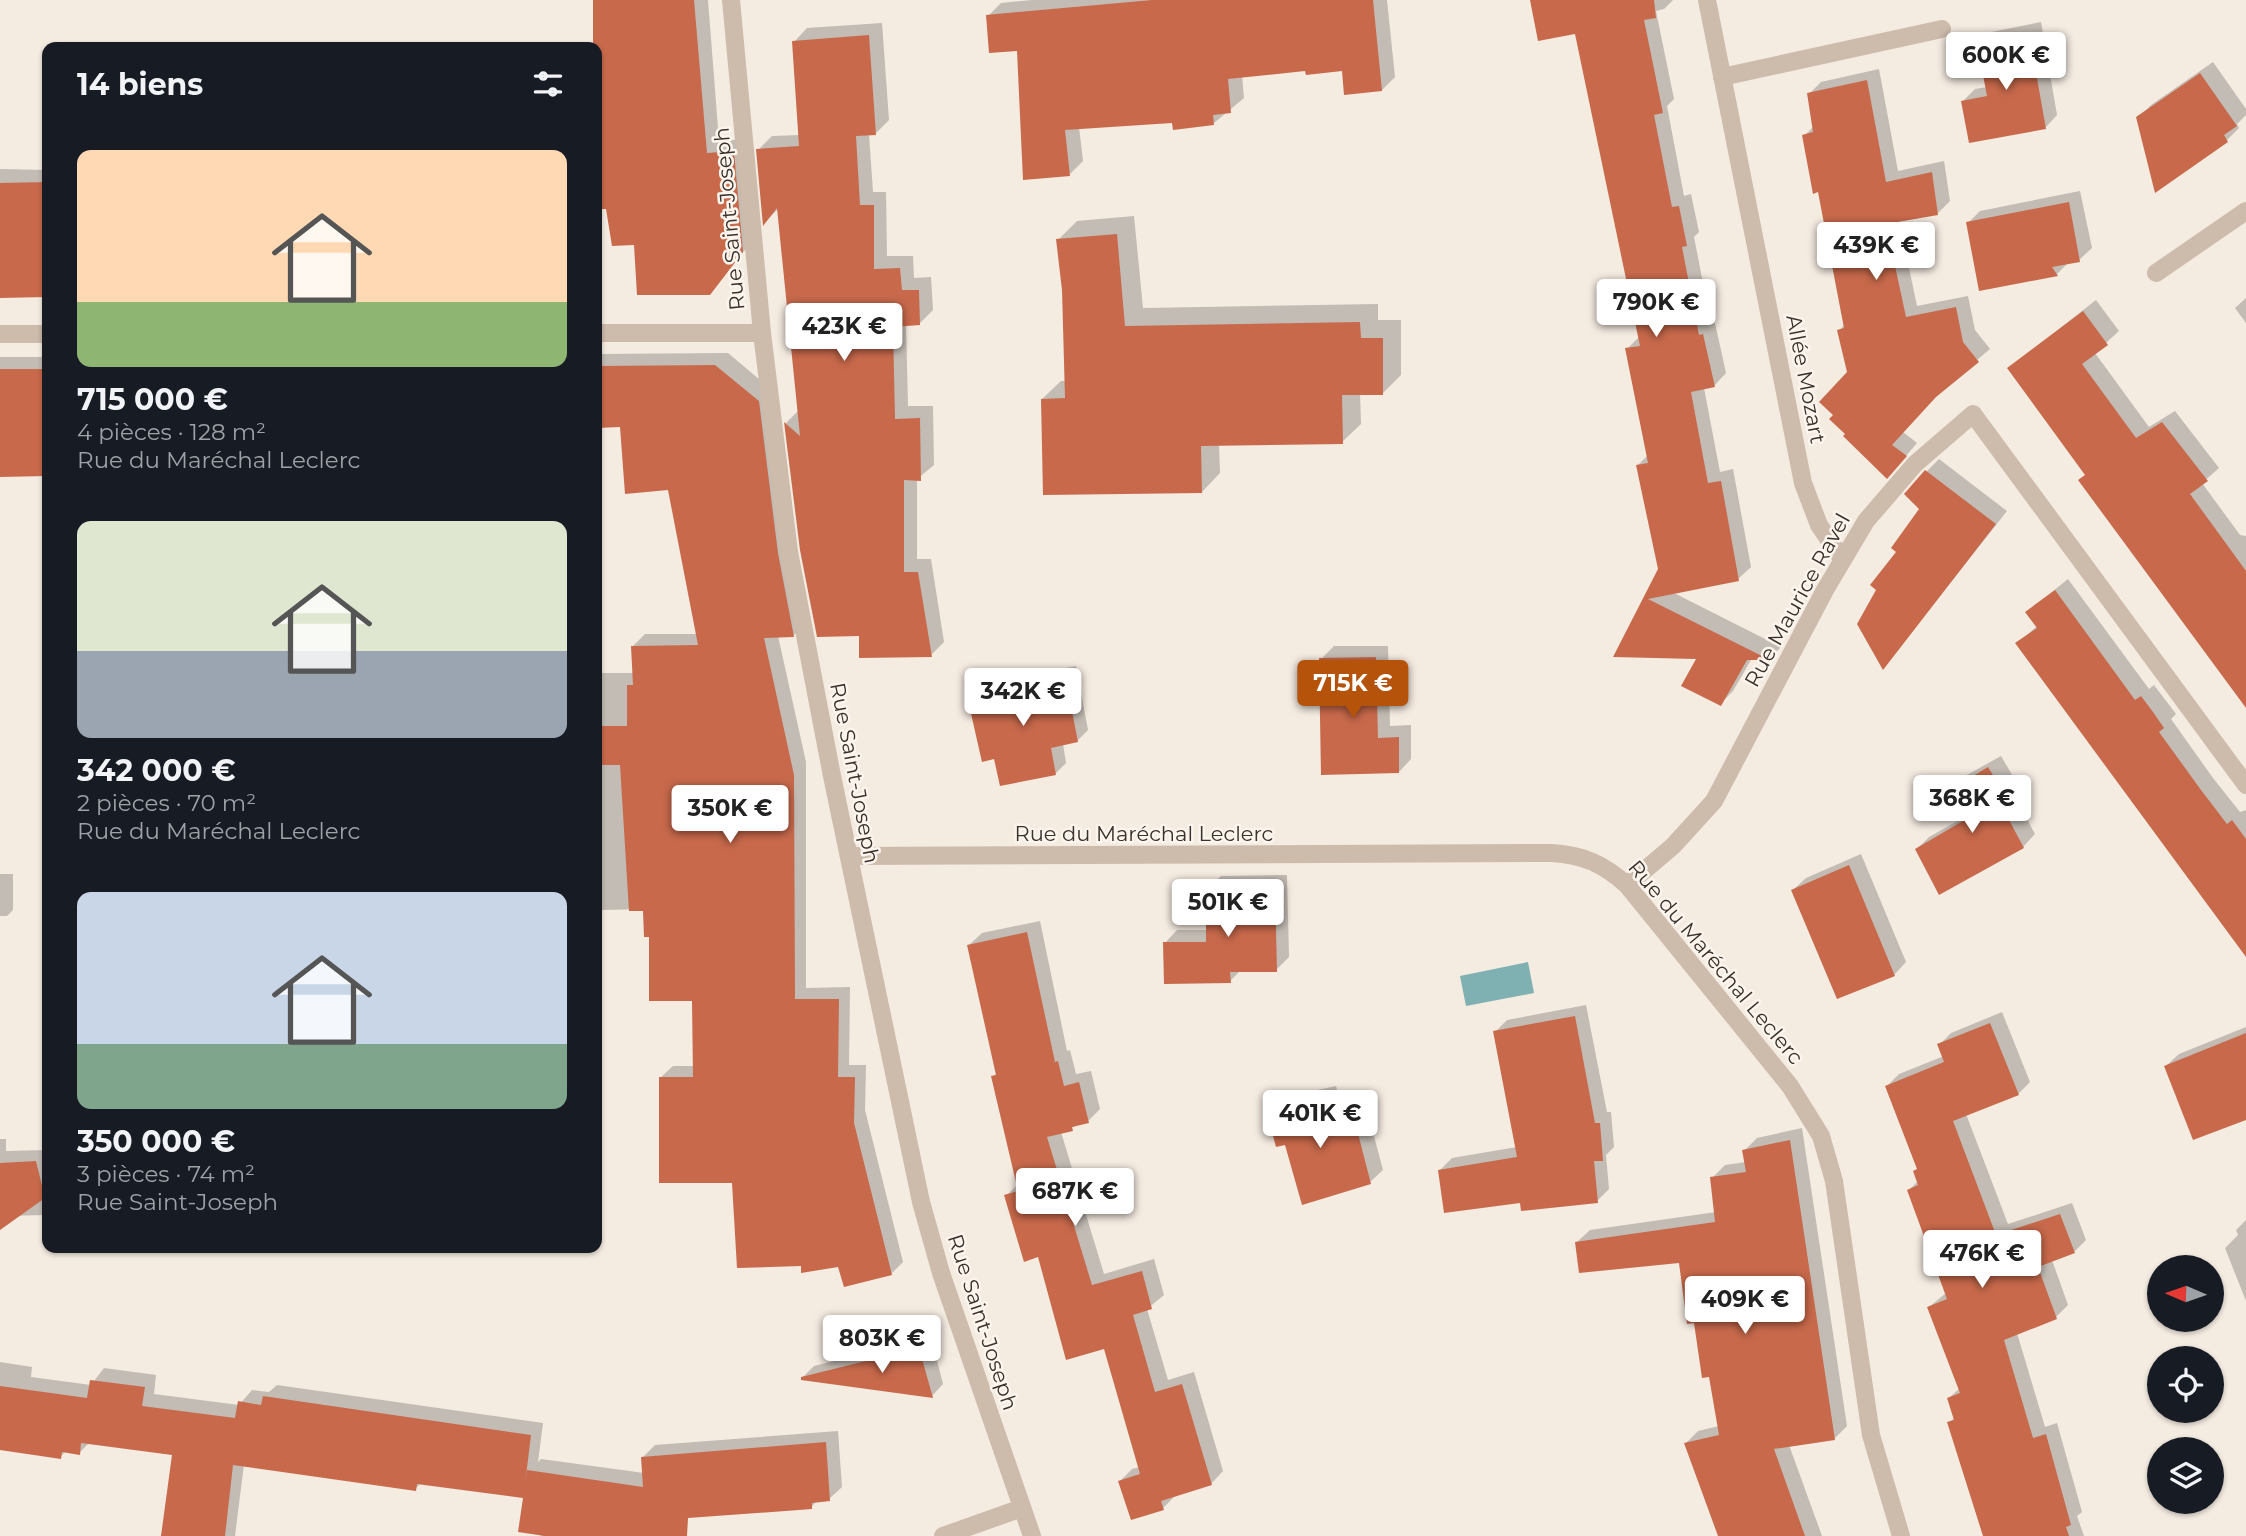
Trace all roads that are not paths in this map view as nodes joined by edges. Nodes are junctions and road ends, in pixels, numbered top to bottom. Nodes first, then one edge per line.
1 (731, 0) edge
2 (1707, 0) edge
3 (1942, 29) dead end
4 (1723, 77) junction
5 (2246, 211) edge
6 (2156, 273) dead end
7 (762, 332) junction
8 (602, 333) edge
9 (0, 334) edge
10 (42, 334) edge
11 (1842, 559) junction
12 (2246, 785) edge
13 (849, 856) junction
14 (1627, 885) junction
15 (1022, 1508) junction
16 (943, 1536) edge
17 (1032, 1536) edge
18 (1901, 1536) edge

1 - 7 street, Rue Saint-Joseph
2 - 4 street, Allée Mozart
3 - 4 street
4 - 11 street, Allée Mozart
5 - 6 street
7 - 8 street
7 - 13 street, Rue Saint-Joseph
9 - 10 street
11 - 12 street, Rue Maurice Ravel
11 - 14 street, Rue Maurice Ravel
13 - 14 street, Rue du Maréchal Leclerc
13 - 15 street, Rue Saint-Joseph
14 - 18 street, Rue du Maréchal Leclerc
15 - 16 street
15 - 17 street, Rue Saint-Joseph

